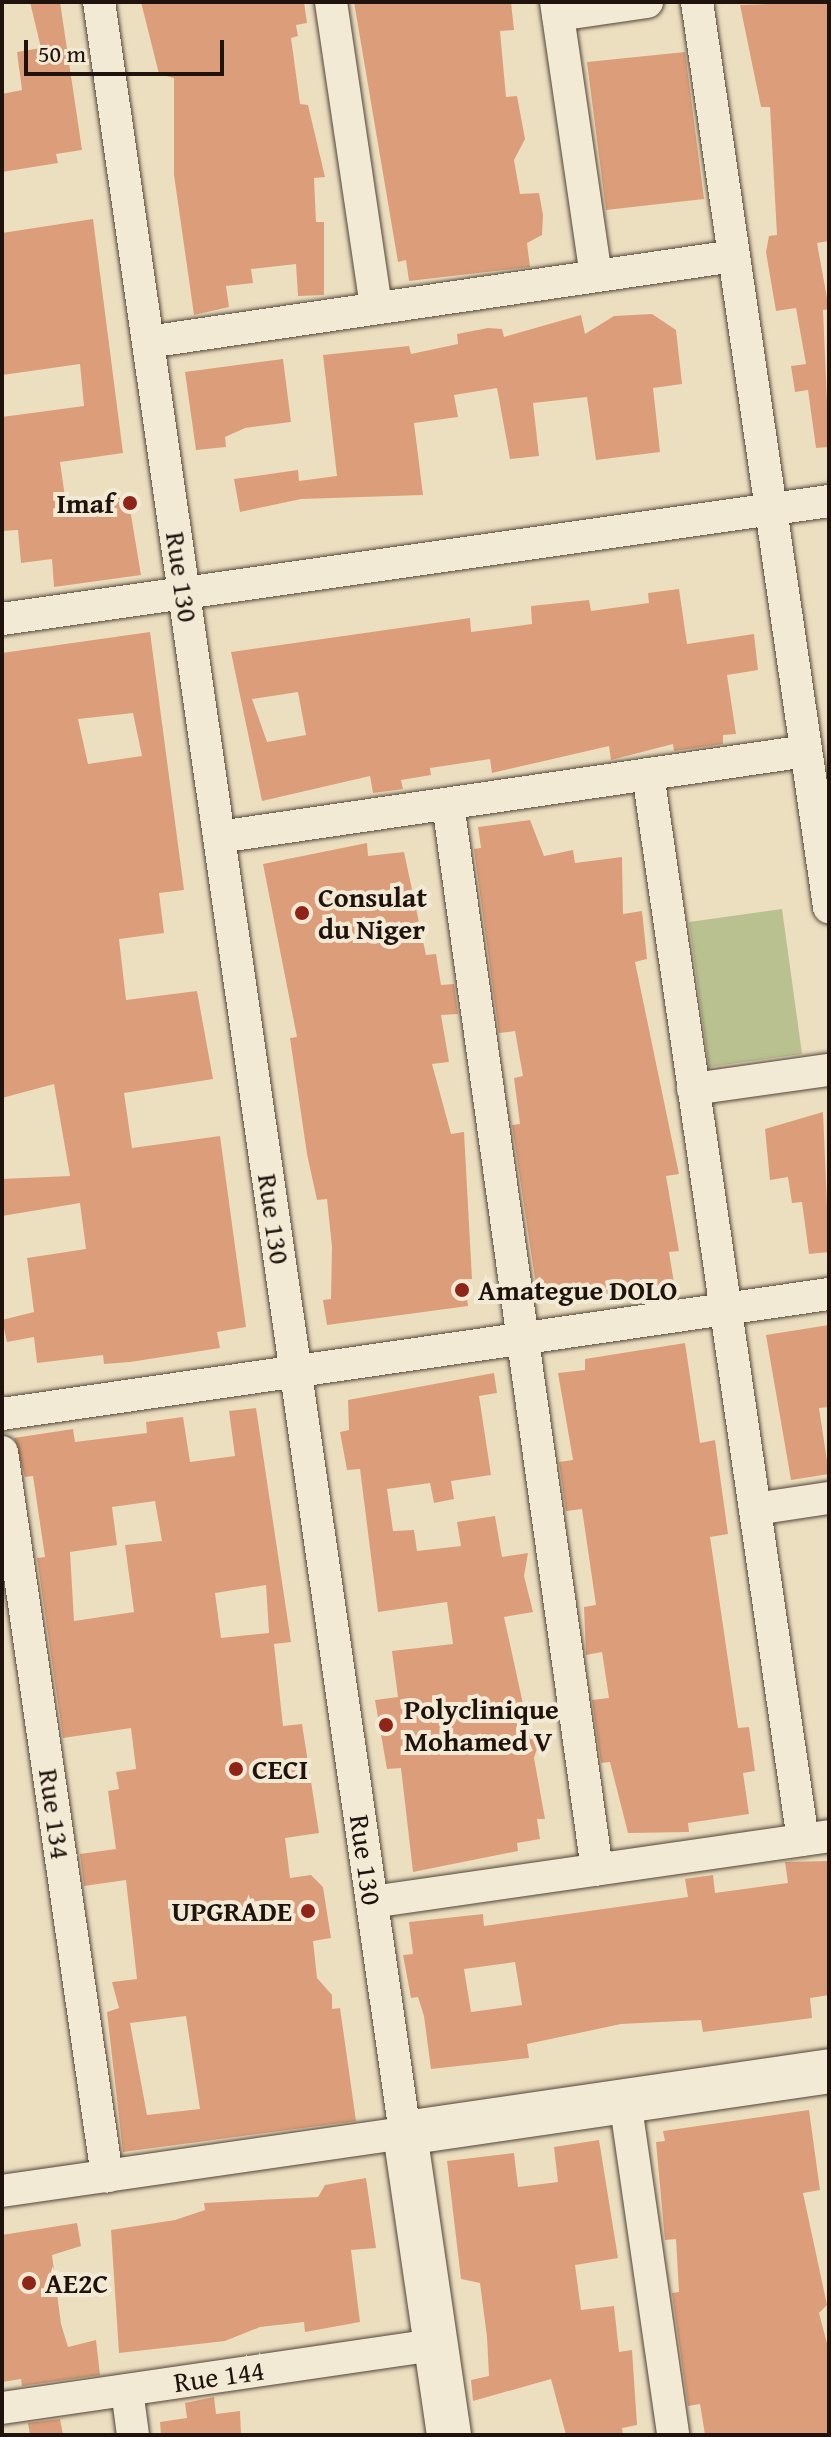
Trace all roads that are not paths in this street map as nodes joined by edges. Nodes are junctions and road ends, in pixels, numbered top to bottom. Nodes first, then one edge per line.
1 (99, 2) edge
2 (331, 2) edge
3 (647, 2) edge
4 (697, 2) edge
5 (557, 8) edge
6 (734, 256) junction
7 (596, 276) junction
8 (376, 308) junction
9 (148, 342) junction
10 (829, 501) edge
11 (771, 509) junction
12 (184, 593) junction
13 (2, 619) edge
14 (806, 751) junction
15 (648, 774) junction
16 (448, 804) junction
17 (219, 837) junction
18 (829, 907) edge
19 (829, 1070) edge
20 (693, 1089) junction
21 (829, 1294) edge
22 (726, 1309) junction
23 (519, 1339) junction
24 (296, 1372) junction
25 (2, 1414) edge
26 (2, 1452) edge
27 (829, 1498) edge
28 (755, 1509) junction
29 (816, 1838) edge
30 (597, 1870) junction
31 (372, 1902) junction
32 (828, 2078) edge
33 (625, 2100) junction
34 (405, 2133) junction
35 (107, 2176) junction
36 (2, 2191) edge
37 (436, 2345) junction
38 (127, 2390) junction
39 (2, 2408) edge
40 (133, 2435) edge
41 (449, 2435) edge
42 (673, 2435) edge

1 - 9 street, Rue 130
2 - 8 street
3 - 5 street
4 - 6 street
5 - 7 street
6 - 7 street
6 - 11 street
7 - 8 street
8 - 9 street
9 - 12 street, Rue 130
10 - 11 street
11 - 12 street
11 - 14 street
12 - 13 street
12 - 17 street, Rue 130
14 - 15 street
14 - 18 street
15 - 16 street
15 - 20 street
16 - 17 street
16 - 23 street
17 - 24 street, Rue 130
19 - 20 street
20 - 22 street
21 - 22 street
22 - 23 street
22 - 28 street
23 - 24 street
23 - 30 street
24 - 25 street
24 - 31 street, Rue 130
26 - 35 street, Rue 134
27 - 28 street
28 - 29 street
29 - 30 street
30 - 31 street
31 - 34 street, Rue 130
32 - 33 street
33 - 34 street
33 - 42 street
34 - 35 street
34 - 37 street, Rue 130
35 - 36 street
37 - 38 street, Rue 144
37 - 41 street, Rue 130
38 - 39 street, Rue 144
38 - 40 street

